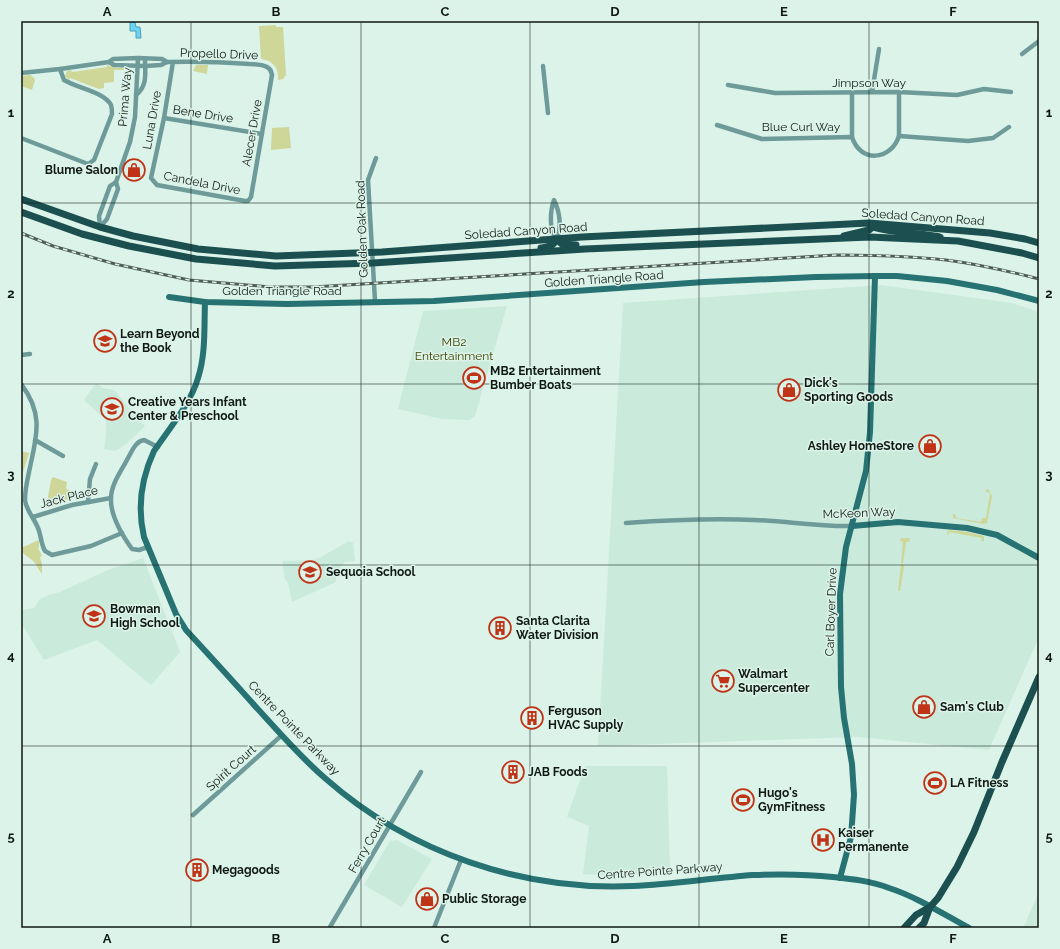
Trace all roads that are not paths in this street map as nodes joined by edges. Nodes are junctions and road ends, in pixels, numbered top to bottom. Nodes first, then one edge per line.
1 (1039, 41) edge
2 (879, 49) dead end
3 (1022, 54) dead end
4 (138, 58) junction
5 (145, 59) junction
6 (109, 62) junction
7 (167, 62) junction
8 (173, 62) junction
9 (138, 65) junction
10 (145, 66) junction
11 (543, 66) dead end
12 (269, 68) joint
13 (60, 69) junction
14 (21, 73) edge
15 (728, 85) dead end
16 (852, 92) junction
17 (872, 92) junction
18 (899, 92) junction
19 (1011, 92) dead end
20 (136, 95) junction
21 (548, 113) dead end
22 (164, 118) junction
23 (717, 125) dead end
24 (1009, 127) dead end
25 (262, 134) junction
26 (899, 136) junction
27 (852, 137) junction
28 (21, 138) edge
29 (376, 158) dead end
30 (116, 182) junction
31 (153, 182) joint
32 (21, 199) edge
33 (248, 201) joint
34 (21, 212) edge
35 (873, 225) junction
36 (100, 227) junction
37 (96, 238) junction
38 (556, 239) junction
39 (835, 239) junction
40 (958, 241) junction
41 (1039, 243) edge
42 (659, 246) junction
43 (372, 252) junction
44 (500, 256) junction
45 (1039, 258) edge
46 (373, 263) junction
47 (875, 276) junction
48 (169, 297) dead end
49 (1039, 301) edge
50 (205, 302) junction
51 (375, 302) junction
52 (30, 354) dead end
53 (21, 355) edge
54 (21, 384) edge
55 (35, 440) junction
56 (158, 446) junction
57 (63, 456) dead end
58 (96, 464) dead end
59 (111, 498) junction
60 (88, 502) junction
61 (33, 517) junction
62 (626, 523) dead end
63 (852, 526) junction
64 (122, 533) junction
65 (148, 547) junction
66 (1039, 558) edge
67 (1039, 677) edge
68 (282, 735) junction
69 (421, 772) dead end
70 (193, 814) dead end
71 (390, 826) junction
72 (461, 860) junction
73 (840, 878) junction
74 (930, 907) junction
75 (330, 928) edge
76 (434, 928) edge
77 (904, 928) edge
78 (919, 928) edge
79 (968, 928) edge

1 - 3 street
2 - 17 street
4 - 5 street, Propello Drive
4 - 6 street, Propello Drive
4 - 9 street, Prima Way
5 - 7 street, Propello Drive
5 - 10 street
6 - 9 street, Propello Drive
6 - 13 street, Propello Drive
7 - 8 street, Propello Drive
7 - 10 street, Propello Drive
8 - 12 street, Propello Drive
8 - 22 street, Luna Drive
9 - 10 street, Propello Drive
9 - 20 street, Prima Way
10 - 20 street
11 - 21 street
12 - 25 street, Alecer Drive
13 - 14 street, Propello Drive
13 - 28 street
15 - 16 street, Jimpson Way
16 - 17 street, Jimpson Way
16 - 27 street
17 - 18 street, Jimpson Way
18 - 19 street, Jimpson Way
18 - 26 street
20 - 30 street, Prima Way
22 - 25 street, Bene Drive
22 - 31 street, Luna Drive
23 - 27 street, Blue Curl Way
24 - 26 street
25 - 33 street, Alecer Drive
26 - 27 street, Blue Curl Way
29 - 43 street, Golden Oak Road
30 - 36 street, Prima Way
30 - 36 street, Prima Way
31 - 33 street, Candela Drive
32 - 36 main road, Soledad Canyon Road
34 - 37 main road, Soledad Canyon Road
35 - 38 main road, Soledad Canyon Road
35 - 39 main road
35 - 40 main road
35 - 41 main road, Soledad Canyon Road
36 - 37 main road
36 - 43 main road, Soledad Canyon Road
37 - 46 main road, Soledad Canyon Road
38 - 38 street
38 - 42 main road
38 - 43 main road, Soledad Canyon Road
38 - 44 main road
39 - 40 main road, Soledad Canyon Road
39 - 42 main road, Soledad Canyon Road
40 - 45 main road, Soledad Canyon Road
42 - 44 main road, Soledad Canyon Road
43 - 46 street, Golden Oak Road
44 - 46 main road, Soledad Canyon Road
46 - 51 street, Golden Oak Road
47 - 49 street, Golden Triangle Road
47 - 51 street, Golden Triangle Road
47 - 63 street, Carl Boyer Drive
48 - 50 street, Golden Triangle Road
50 - 51 street, Golden Triangle Road
50 - 56 street, Centre Pointe Parkway
52 - 53 street
54 - 55 street
55 - 57 street
55 - 61 street
56 - 59 street
56 - 65 street, Centre Pointe Parkway
58 - 60 street
59 - 60 street, Jack Place
59 - 64 street
60 - 61 street, Jack Place
61 - 64 street
62 - 63 street, McKeon Way
63 - 66 street, McKeon Way
63 - 73 street, Carl Boyer Drive
64 - 65 street
65 - 68 street, Centre Pointe Parkway
67 - 74 main road
68 - 70 street, Spirit Court
68 - 71 street, Centre Pointe Parkway
69 - 71 street, Ferry Court
71 - 72 street, Centre Pointe Parkway
71 - 75 street, Ferry Court
72 - 73 street, Centre Pointe Parkway
72 - 76 street
73 - 74 street, Centre Pointe Parkway
74 - 77 main road
74 - 78 main road
74 - 79 street, Centre Pointe Parkway

